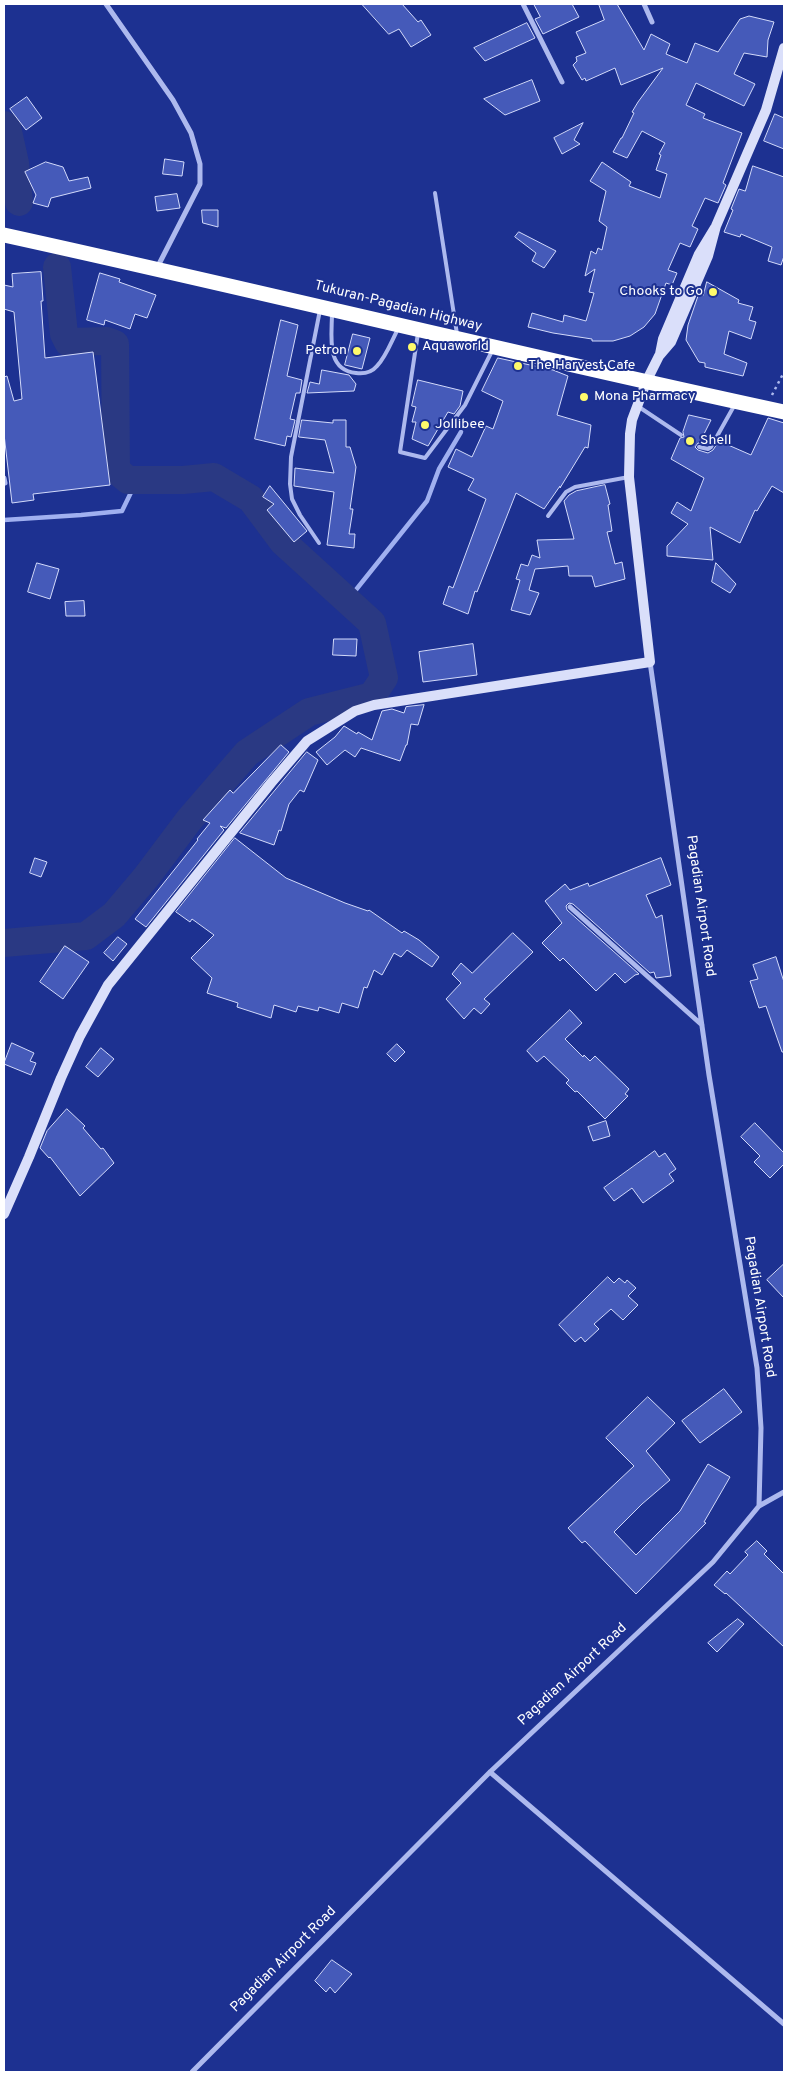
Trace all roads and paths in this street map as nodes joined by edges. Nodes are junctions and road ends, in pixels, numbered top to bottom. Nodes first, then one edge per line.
1 (106, 4) edge
2 (523, 4) edge
3 (644, 4) edge
4 (652, 22) dead end
5 (784, 48) edge
6 (562, 82) dead end
7 (435, 193) dead end
8 (4, 235) edge
9 (157, 268) junction
10 (326, 307) junction
11 (400, 325) junction
12 (419, 329) junction
13 (458, 338) junction
14 (494, 347) junction
15 (784, 372) edge
16 (648, 380) junction
17 (737, 401) junction
18 (638, 405) junction
19 (766, 408) junction
20 (784, 412) edge
21 (681, 435) dead end
22 (699, 446) dead end
23 (629, 478) junction
24 (548, 516) dead end
25 (319, 543) dead end
26 (650, 662) junction
27 (570, 907) dead end
28 (702, 1026) junction
29 (4, 1214) edge
30 (784, 1492) edge
31 (759, 1506) junction
32 (490, 1772) junction
33 (784, 2024) edge
34 (192, 2072) edge

1 - 9 street
2 - 6 street
3 - 4 street
5 - 16 street, Pagadian Airport Road
7 - 13 lane
8 - 9 highway, Tukuran-Pagadian Highway
9 - 10 highway, Tukuran-Pagadian Highway
10 - 11 highway, Tukuran-Pagadian Highway
10 - 11 lane
10 - 25 lane
11 - 12 highway, Tukuran-Pagadian Highway
12 - 13 highway, Tukuran-Pagadian Highway
12 - 14 lane
13 - 14 highway, Tukuran-Pagadian Highway
14 - 16 highway, Tukuran-Pagadian Highway
15 - 19 path
16 - 17 highway, Tukuran-Pagadian Highway
16 - 18 street, Pagadian Airport Road
17 - 19 highway, Tukuran-Pagadian Highway
17 - 22 lane
18 - 21 lane
18 - 23 street, Pagadian Airport Road
19 - 20 highway, Tukuran-Pagadian Highway
23 - 24 lane
23 - 26 street, Pagadian Airport Road
26 - 28 street, Pagadian Airport Road
26 - 29 street
27 - 28 street
28 - 31 street, Pagadian Airport Road
30 - 31 street
31 - 32 street, Pagadian Airport Road
32 - 33 street
32 - 34 street, Pagadian Airport Road

